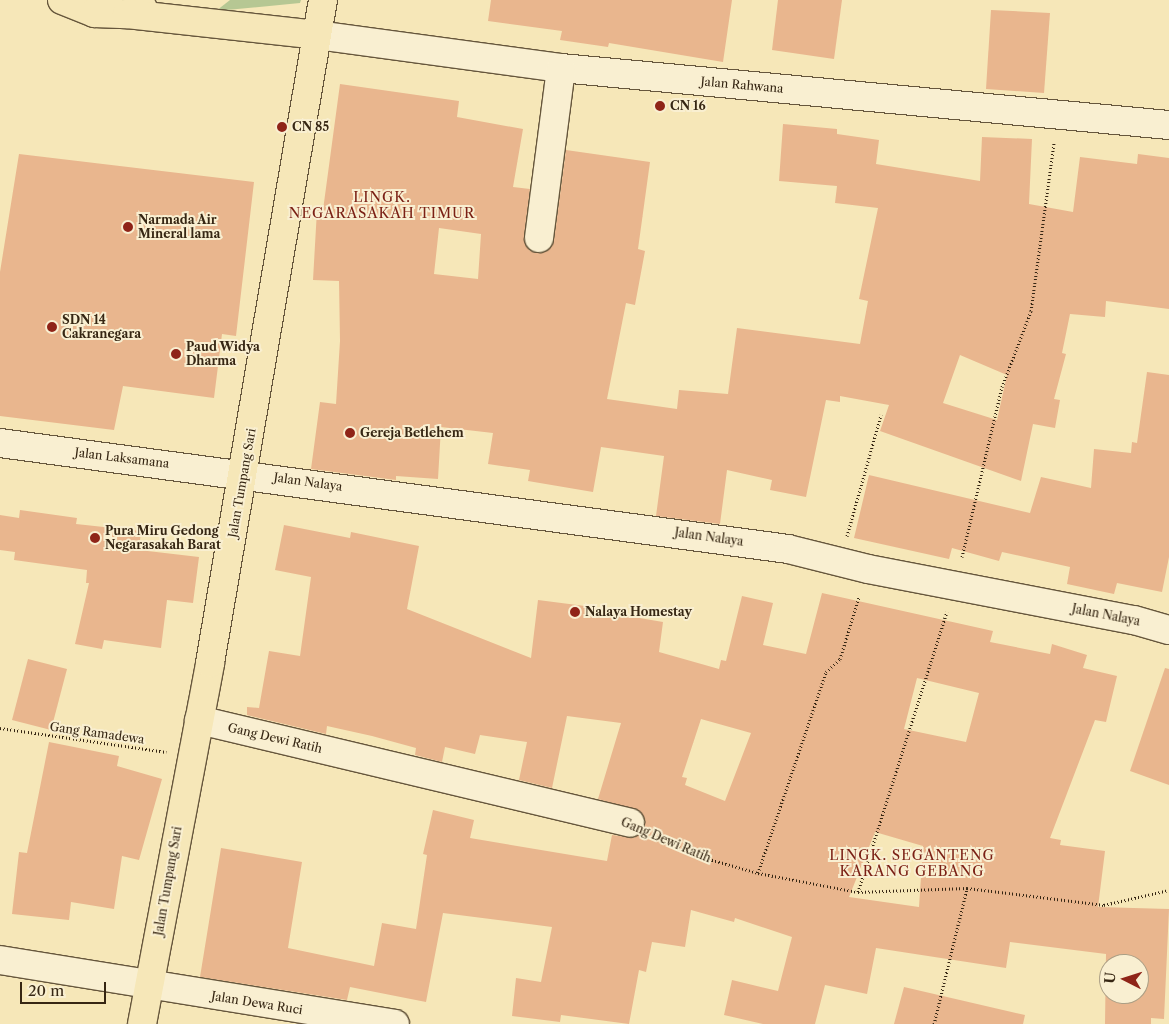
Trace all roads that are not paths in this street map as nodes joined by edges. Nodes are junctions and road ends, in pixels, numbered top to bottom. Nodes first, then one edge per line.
1 (62, 0) edge
2 (165, 0) edge
3 (323, 0) edge
4 (127, 14) junction
5 (317, 35) junction
6 (561, 68) junction
7 (1169, 125) edge
8 (539, 238) dead end
9 (0, 443) edge
10 (243, 474) junction
11 (1169, 630) edge
12 (199, 720) junction
13 (630, 823) road end
14 (0, 960) edge
15 (149, 986) junction
16 (142, 1024) edge
17 (395, 1024) edge

1 - 4 main road
2 - 4 main road
3 - 5 main road, Jalan Tumpang Sari
4 - 5 main road
5 - 6 street, Jalan Rahwana
5 - 10 main road, Jalan Tumpang Sari
6 - 7 street, Jalan Rahwana
6 - 8 street
9 - 10 street, Jalan Laksamana
10 - 11 street, Jalan Nalaya
10 - 12 main road, Jalan Tumpang Sari
12 - 13 street, Gang Dewi Ratih
12 - 15 main road, Jalan Tumpang Sari
14 - 15 street, Jalan Dewa Ruci
15 - 16 main road, Jalan Tumpang Sari
15 - 17 street, Jalan Dewa Ruci

